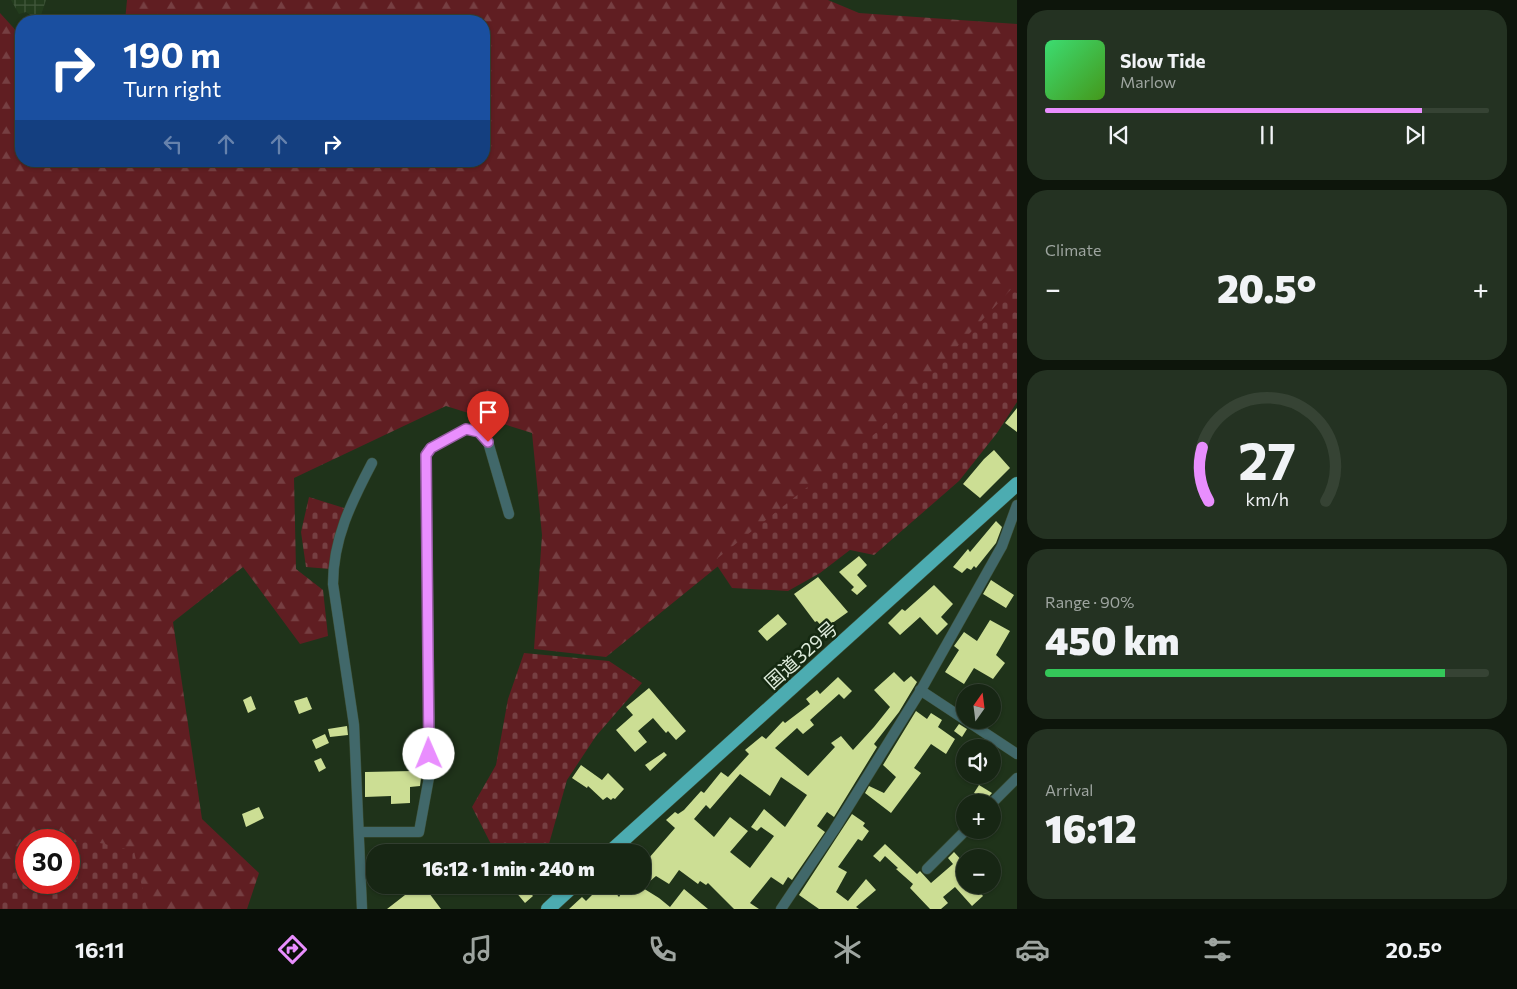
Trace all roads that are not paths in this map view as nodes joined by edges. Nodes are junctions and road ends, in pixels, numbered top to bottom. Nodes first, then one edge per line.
1 (372, 463) dead end
2 (1017, 484) edge
3 (1017, 505) edge
4 (509, 514) dead end
5 (922, 687) junction
6 (1017, 754) edge
7 (1017, 778) edge
8 (1001, 794) edge
9 (359, 832) junction
10 (957, 839) edge
11 (619, 844) edge
12 (927, 869) dead end
13 (564, 894) edge
14 (362, 909) edge
15 (548, 909) edge
16 (780, 909) edge

1 - 9 street
2 - 11 highway, 国道329号
3 - 5 street
4 - 9 street
5 - 6 street
5 - 16 street
7 - 8 street
9 - 14 street
10 - 12 street
13 - 15 highway

